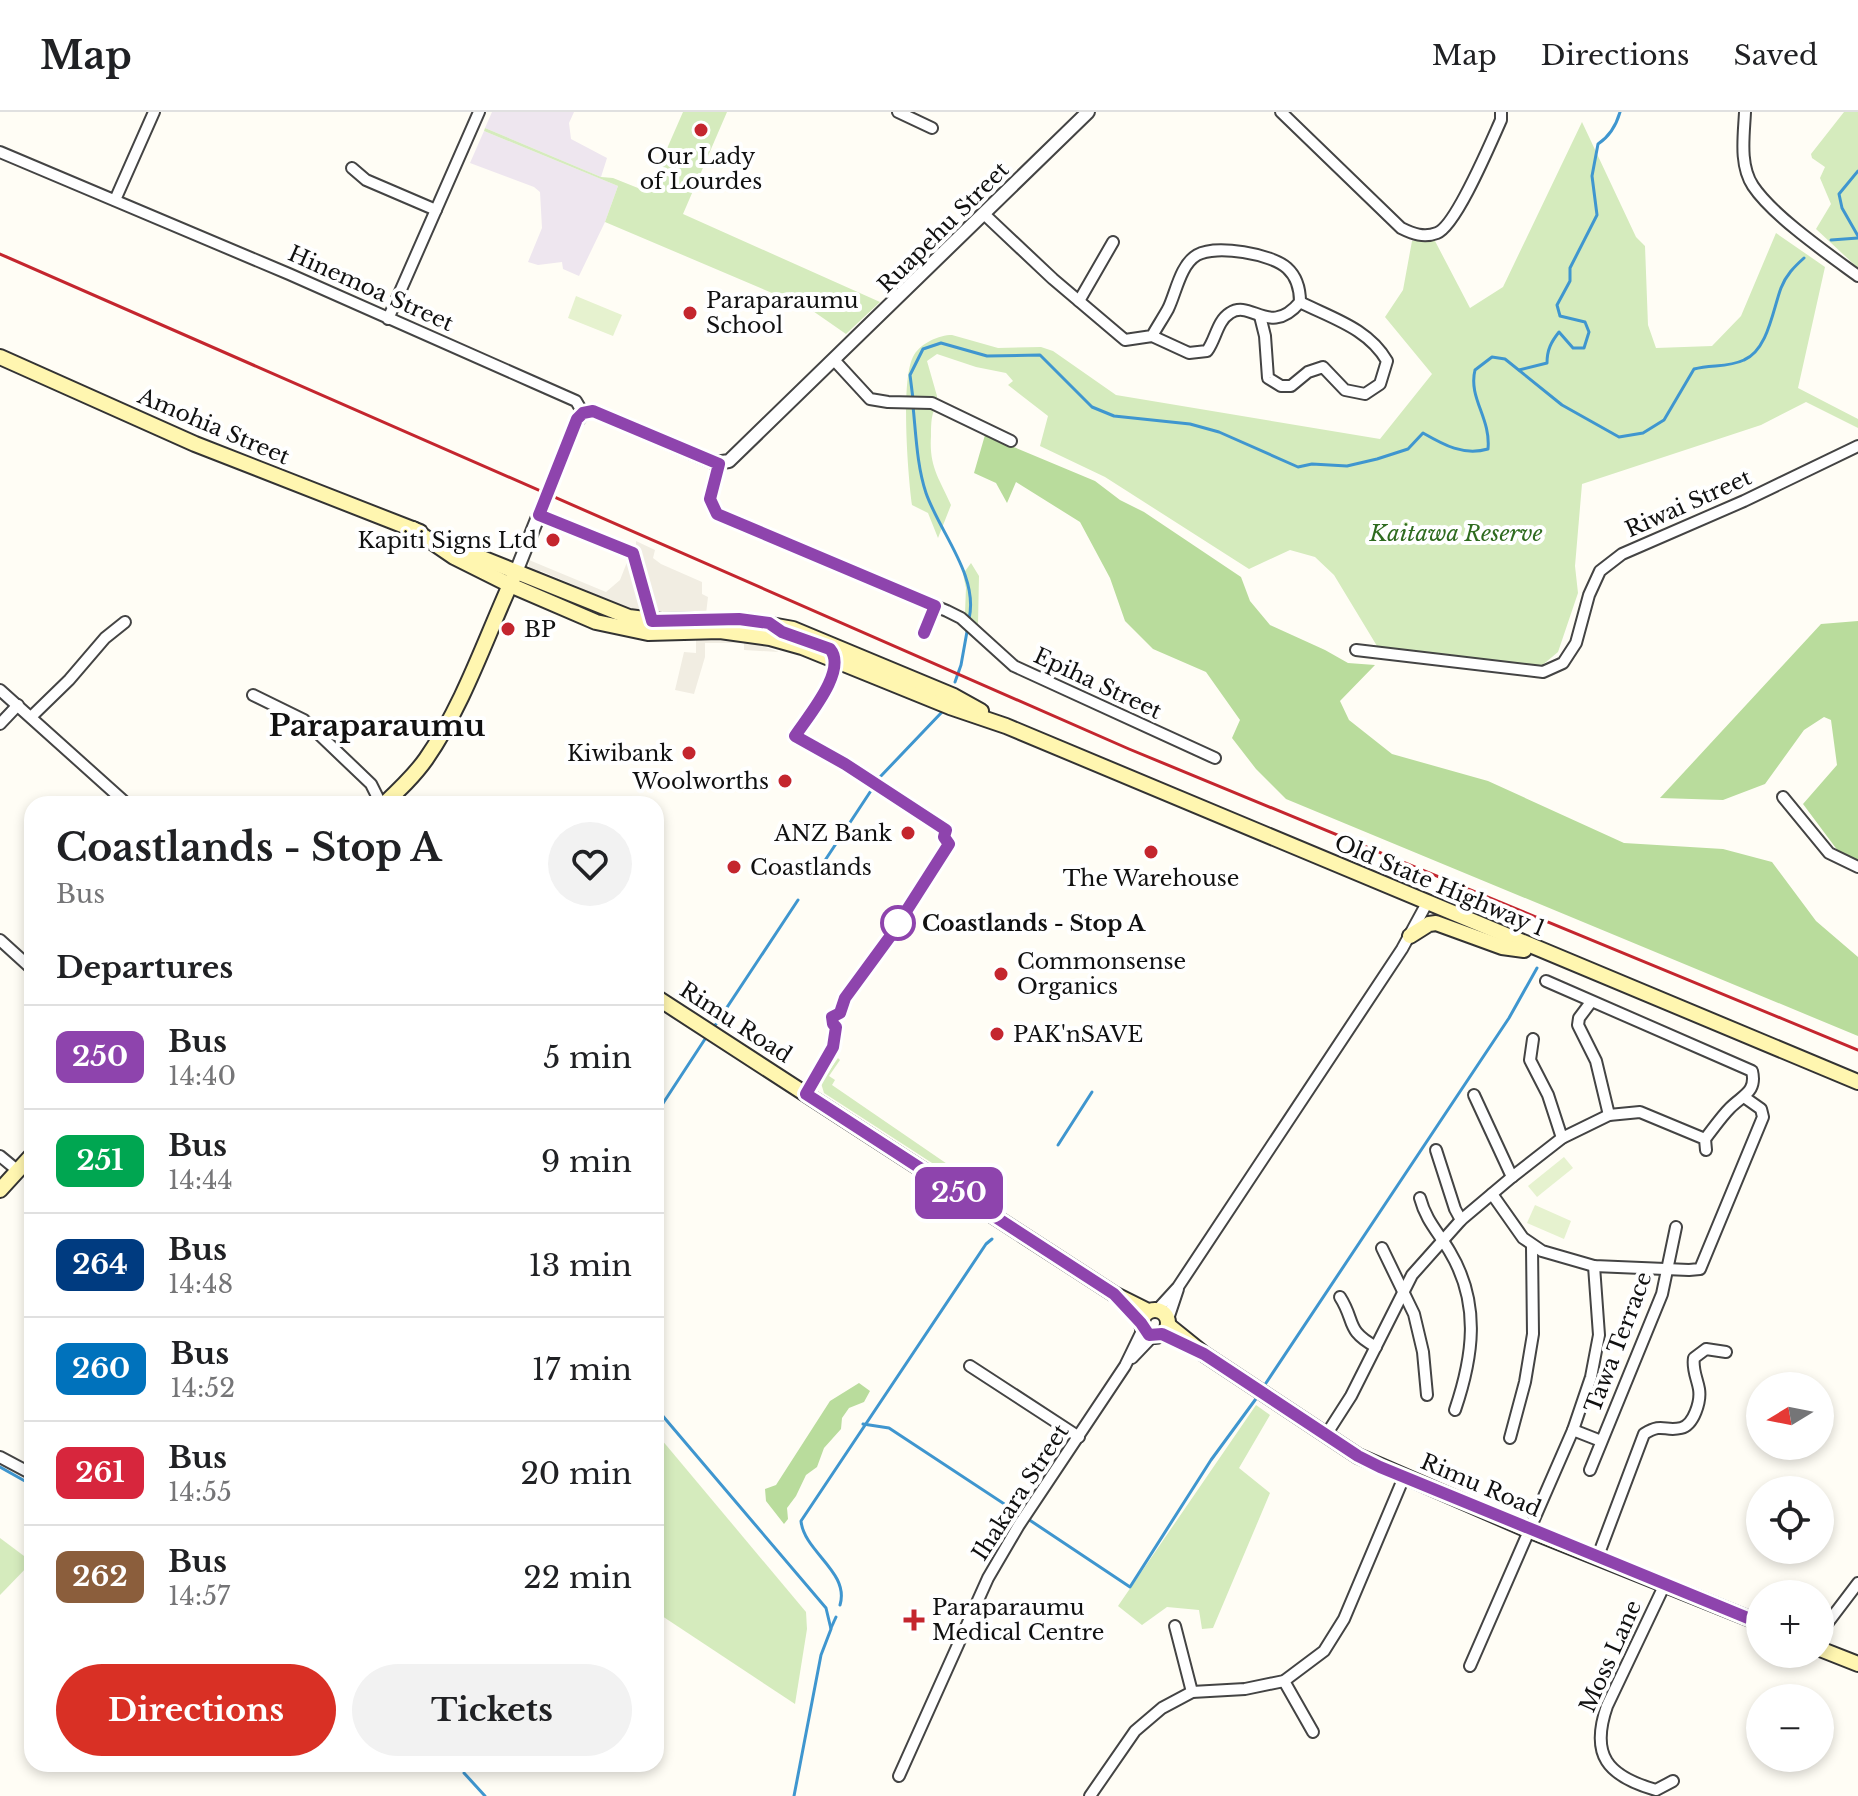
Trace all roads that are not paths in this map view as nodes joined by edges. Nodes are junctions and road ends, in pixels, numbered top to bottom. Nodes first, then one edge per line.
1 (154, 112) edge
2 (479, 112) edge
3 (898, 112) edge
4 (1088, 112) edge
5 (1281, 112) edge
6 (1501, 112) edge
7 (1745, 112) edge
8 (932, 128) dead end
9 (0, 152) edge
10 (352, 168) dead end
11 (115, 200) junction
12 (436, 210) junction
13 (984, 214) junction
14 (1113, 242) dead end
15 (1858, 276) edge
16 (1079, 301) junction
17 (1300, 302) junction
18 (1260, 316) junction
19 (388, 319) junction
20 (1152, 336) junction
21 (0, 357) edge
22 (835, 361) junction
23 (583, 413) junction
24 (1011, 441) dead end
25 (1858, 446) edge
26 (719, 464) junction
27 (513, 579) junction
28 (125, 622) dead end
29 (769, 623) joint
30 (1356, 650) dead end
31 (836, 661) joint
32 (0, 690) edge
33 (253, 695) dead end
34 (948, 700) junction
35 (18, 705) junction
36 (32, 716) junction
37 (0, 724) edge
38 (1215, 758) dead end
39 (118, 796) edge
40 (378, 796) edge
41 (392, 796) edge
42 (1783, 797) dead end
43 (1858, 867) edge
44 (1427, 903) junction
45 (1410, 936) junction
46 (0, 940) edge
47 (1544, 952) junction
48 (24, 962) edge
49 (1546, 981) dead end
50 (664, 1002) edge
51 (1591, 1002) junction
52 (1533, 1039) dead end
53 (1858, 1082) edge
54 (1474, 1095) dead end
55 (1744, 1097) junction
56 (1609, 1115) junction
57 (1562, 1138) junction
58 (1436, 1150) dead end
59 (0, 1156) edge
60 (24, 1163) edge
61 (17, 1170) junction
62 (1512, 1177) junction
63 (0, 1190) edge
64 (1492, 1194) junction
65 (1420, 1198) dead end
66 (1461, 1220) junction
67 (1676, 1227) dead end
68 (1441, 1240) junction
69 (1532, 1247) junction
70 (1382, 1248) dead end
71 (1594, 1266) junction
72 (1667, 1268) junction
73 (1402, 1292) junction
74 (1340, 1297) dead end
75 (1155, 1323) junction
76 (1376, 1347) junction
77 (1726, 1352) dead end
78 (970, 1366) dead end
79 (1427, 1395) dead end
80 (1455, 1410) dead end
81 (1573, 1430) junction
82 (1326, 1435) junction
83 (1079, 1437) junction
84 (1510, 1438) dead end
85 (1601, 1441) junction
86 (0, 1457) edge
87 (24, 1470) edge
88 (1590, 1470) dead end
89 (1404, 1477) junction
90 (1528, 1530) junction
91 (1598, 1556) junction
92 (1858, 1583) edge
93 (1665, 1584) junction
94 (1834, 1615) edge
95 (1746, 1617) edge
96 (1175, 1626) dead end
97 (1834, 1655) edge
98 (1858, 1664) edge
99 (1470, 1666) dead end
100 (1284, 1681) junction
101 (1192, 1692) junction
102 (1313, 1732) dead end
103 (899, 1776) dead end
104 (1673, 1781) dead end
105 (1090, 1796) edge

1 - 11 street
2 - 12 street
3 - 8 street
4 - 13 street, Ruapehu Street
5 - 6 street
7 - 15 street
9 - 11 street, Hinemoa Street
10 - 12 street
11 - 19 street, Hinemoa Street
12 - 19 street
13 - 16 street
13 - 22 street, Ruapehu Street
14 - 16 street
16 - 20 street
17 - 18 street
17 - 18 street
17 - 20 street
18 - 20 street
19 - 23 street, Hinemoa Street
21 - 27 main road, Amohia Street
22 - 24 street
22 - 26 street, Ruapehu Street
23 - 26 street, Hinemoa Street
23 - 27 street
25 - 30 street, Riwai Street
26 - 38 street, Epiha Street
27 - 29 main road, Amohia Street
27 - 31 main road, Amohia Street
27 - 41 main road
28 - 36 street
29 - 34 main road, Old State Highway 1
31 - 34 main road, Old State Highway 1
32 - 35 street
33 - 40 street
34 - 44 main road, Old State Highway 1
35 - 36 street
35 - 37 street
36 - 39 street
42 - 43 street
44 - 45 street, Ihakara Street
44 - 47 main road, Old State Highway 1
45 - 47 main road
45 - 75 street, Ihakara Street
46 - 48 street
47 - 53 main road, Old State Highway 1
49 - 51 street
50 - 75 main road, Rimu Road
51 - 55 street
51 - 56 street
52 - 57 street
54 - 62 street
55 - 56 street
55 - 72 street
56 - 57 street
57 - 62 street
58 - 66 street
59 - 61 street
60 - 61 main road
61 - 63 main road
62 - 64 street
64 - 66 street
64 - 69 street
65 - 68 street
66 - 68 street
67 - 72 street, Tawa Terrace
68 - 73 street
68 - 80 street
69 - 71 street
69 - 84 street
70 - 73 street
71 - 72 street
71 - 81 street
72 - 85 street, Tawa Terrace
73 - 76 street
73 - 79 street
74 - 76 street
75 - 82 main road, Rimu Road
75 - 83 street, Ihakara Street
76 - 82 street
77 - 91 street
78 - 83 street
81 - 85 street
81 - 90 street
82 - 89 main road, Rimu Road
83 - 103 street, Ihakara Street
85 - 88 street, Tawa Terrace
86 - 87 street
89 - 90 main road, Rimu Road
89 - 100 street
90 - 91 main road, Rimu Road
90 - 99 street
91 - 93 main road, Rimu Road
92 - 94 street
93 - 95 main road, Rimu Road
93 - 104 street, Moss Lane
96 - 101 street
97 - 98 main road
100 - 101 street
100 - 102 street
101 - 105 street

